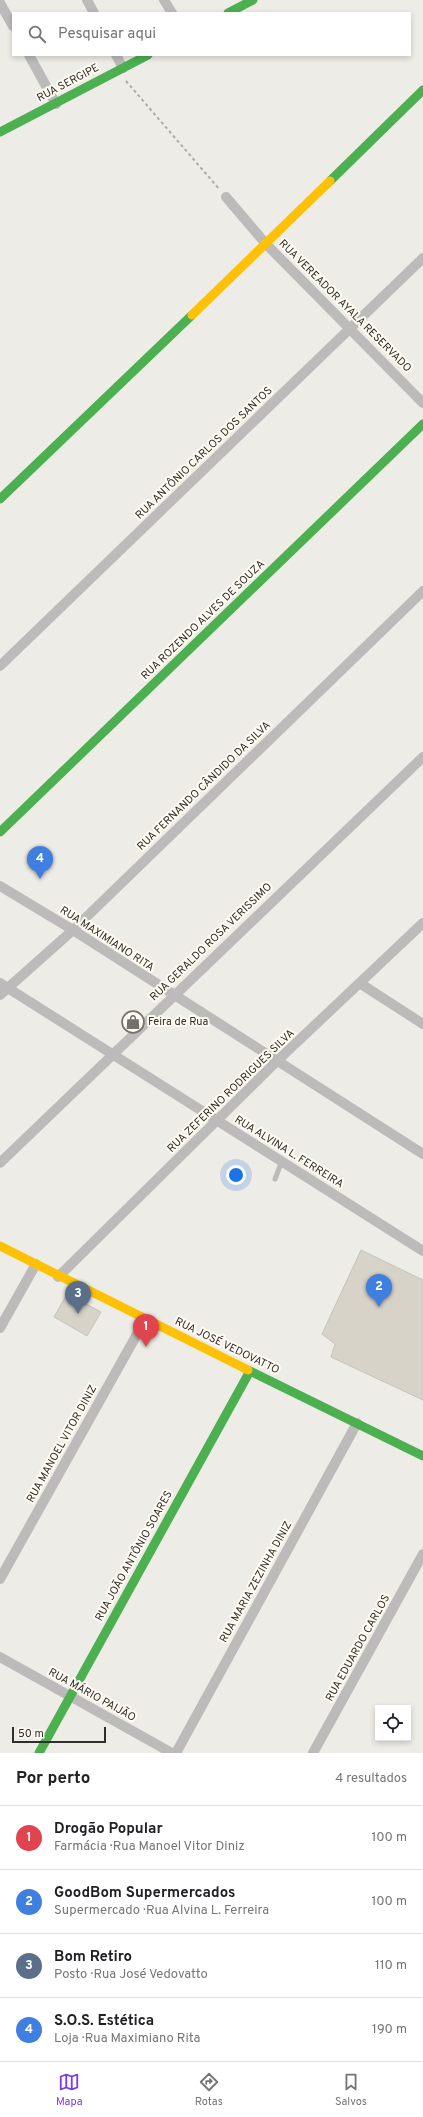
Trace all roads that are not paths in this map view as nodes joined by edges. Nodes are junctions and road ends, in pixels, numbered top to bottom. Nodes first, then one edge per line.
1 (88, 0) edge
2 (164, 0) edge
3 (250, 1) edge
4 (0, 3) edge
5 (94, 12) edge
6 (171, 12) edge
7 (230, 12) edge
8 (12, 24) edge
9 (30, 56) edge
10 (116, 56) edge
11 (146, 56) edge
12 (120, 70) junction
13 (423, 90) edge
14 (56, 104) junction
15 (0, 132) edge
16 (226, 197) road end
17 (266, 244) junction
18 (423, 258) edge
19 (351, 328) junction
20 (423, 403) edge
21 (423, 424) edge
22 (0, 499) edge
23 (423, 591) edge
24 (0, 666) edge
25 (423, 757) edge
26 (0, 832) edge
27 (0, 886) edge
28 (423, 923) edge
29 (73, 930) junction
30 (361, 984) junction
31 (4, 985) edge
32 (0, 995) edge
33 (173, 996) junction
34 (423, 1024) edge
35 (111, 1054) junction
36 (277, 1061) junction
37 (217, 1121) junction
38 (423, 1154) edge
39 (282, 1161) junction
40 (0, 1163) edge
41 (275, 1179) dead end
42 (0, 1246) edge
43 (423, 1251) edge
44 (36, 1264) junction
45 (58, 1277) junction
46 (145, 1320) junction
47 (0, 1328) edge
48 (250, 1371) junction
49 (358, 1423) junction
50 (423, 1456) edge
51 (423, 1554) edge
52 (0, 1580) edge
53 (0, 1657) edge
54 (70, 1697) junction
55 (39, 1753) edge
56 (172, 1753) edge
57 (176, 1753) edge
58 (313, 1753) edge

1 - 5 street
2 - 6 street
3 - 7 street
4 - 8 street
9 - 14 street
10 - 12 street
11 - 12 street, RUA SERGIPE
12 - 14 street, RUA SERGIPE
13 - 17 street
14 - 15 street, RUA SERGIPE
16 - 17 street, RUA VEREADOR AYALA RESERVADO
17 - 19 street, RUA VEREADOR AYALA RESERVADO
17 - 22 street
18 - 19 street, RUA ANTÔNIO CARLOS DOS SANTOS
19 - 20 street, RUA VEREADOR AYALA RESERVADO
19 - 24 street, RUA ANTÔNIO CARLOS DOS SANTOS
21 - 26 street, RUA ROZENDO ALVES DE SOUZA
23 - 29 street, RUA FERNANDO CÂNDIDO DA SILVA
25 - 33 street, RUA GERALDO ROSA VERISSIMO
27 - 29 street, RUA MAXIMIANO RITA
28 - 30 street, RUA ZEFERINO RODRIGUES SILVA
29 - 31 street, RUA FERNANDO CÂNDIDO DA SILVA
29 - 33 street, RUA MAXIMIANO RITA
30 - 34 street
30 - 36 street, RUA ZEFERINO RODRIGUES SILVA
31 - 32 street, RUA FERNANDO CÂNDIDO DA SILVA
31 - 35 street, RUA ALVINA L. FERREIRA
33 - 35 street, RUA GERALDO ROSA VERISSIMO
33 - 36 street, RUA MAXIMIANO RITA
35 - 37 street, RUA ALVINA L. FERREIRA
35 - 40 street, RUA GERALDO ROSA VERISSIMO
36 - 37 street, RUA ZEFERINO RODRIGUES SILVA
36 - 38 street, RUA MAXIMIANO RITA
37 - 39 street, RUA ALVINA L. FERREIRA
37 - 45 street, RUA ZEFERINO RODRIGUES SILVA
39 - 41 lane
39 - 43 street, RUA ALVINA L. FERREIRA
42 - 44 street, RUA JOSÉ VEDOVATTO
44 - 45 street, RUA JOSÉ VEDOVATTO
44 - 47 street
45 - 46 street, RUA JOSÉ VEDOVATTO
46 - 48 street, RUA JOSÉ VEDOVATTO
46 - 52 street, RUA MANOEL VITOR DINIZ
48 - 49 street, RUA JOSÉ VEDOVATTO
48 - 54 street, RUA JOÃO ANTÔNIO SOARES
49 - 50 street, RUA JOSÉ VEDOVATTO
49 - 57 street, RUA MARIA ZEZINHA DINIZ
51 - 58 street, RUA EDUARDO CARLOS
53 - 54 street, RUA MÁRIO PAIJÃO
54 - 55 street, RUA JOÃO ANTÔNIO SOARES
54 - 56 street, RUA MÁRIO PAIJÃO

